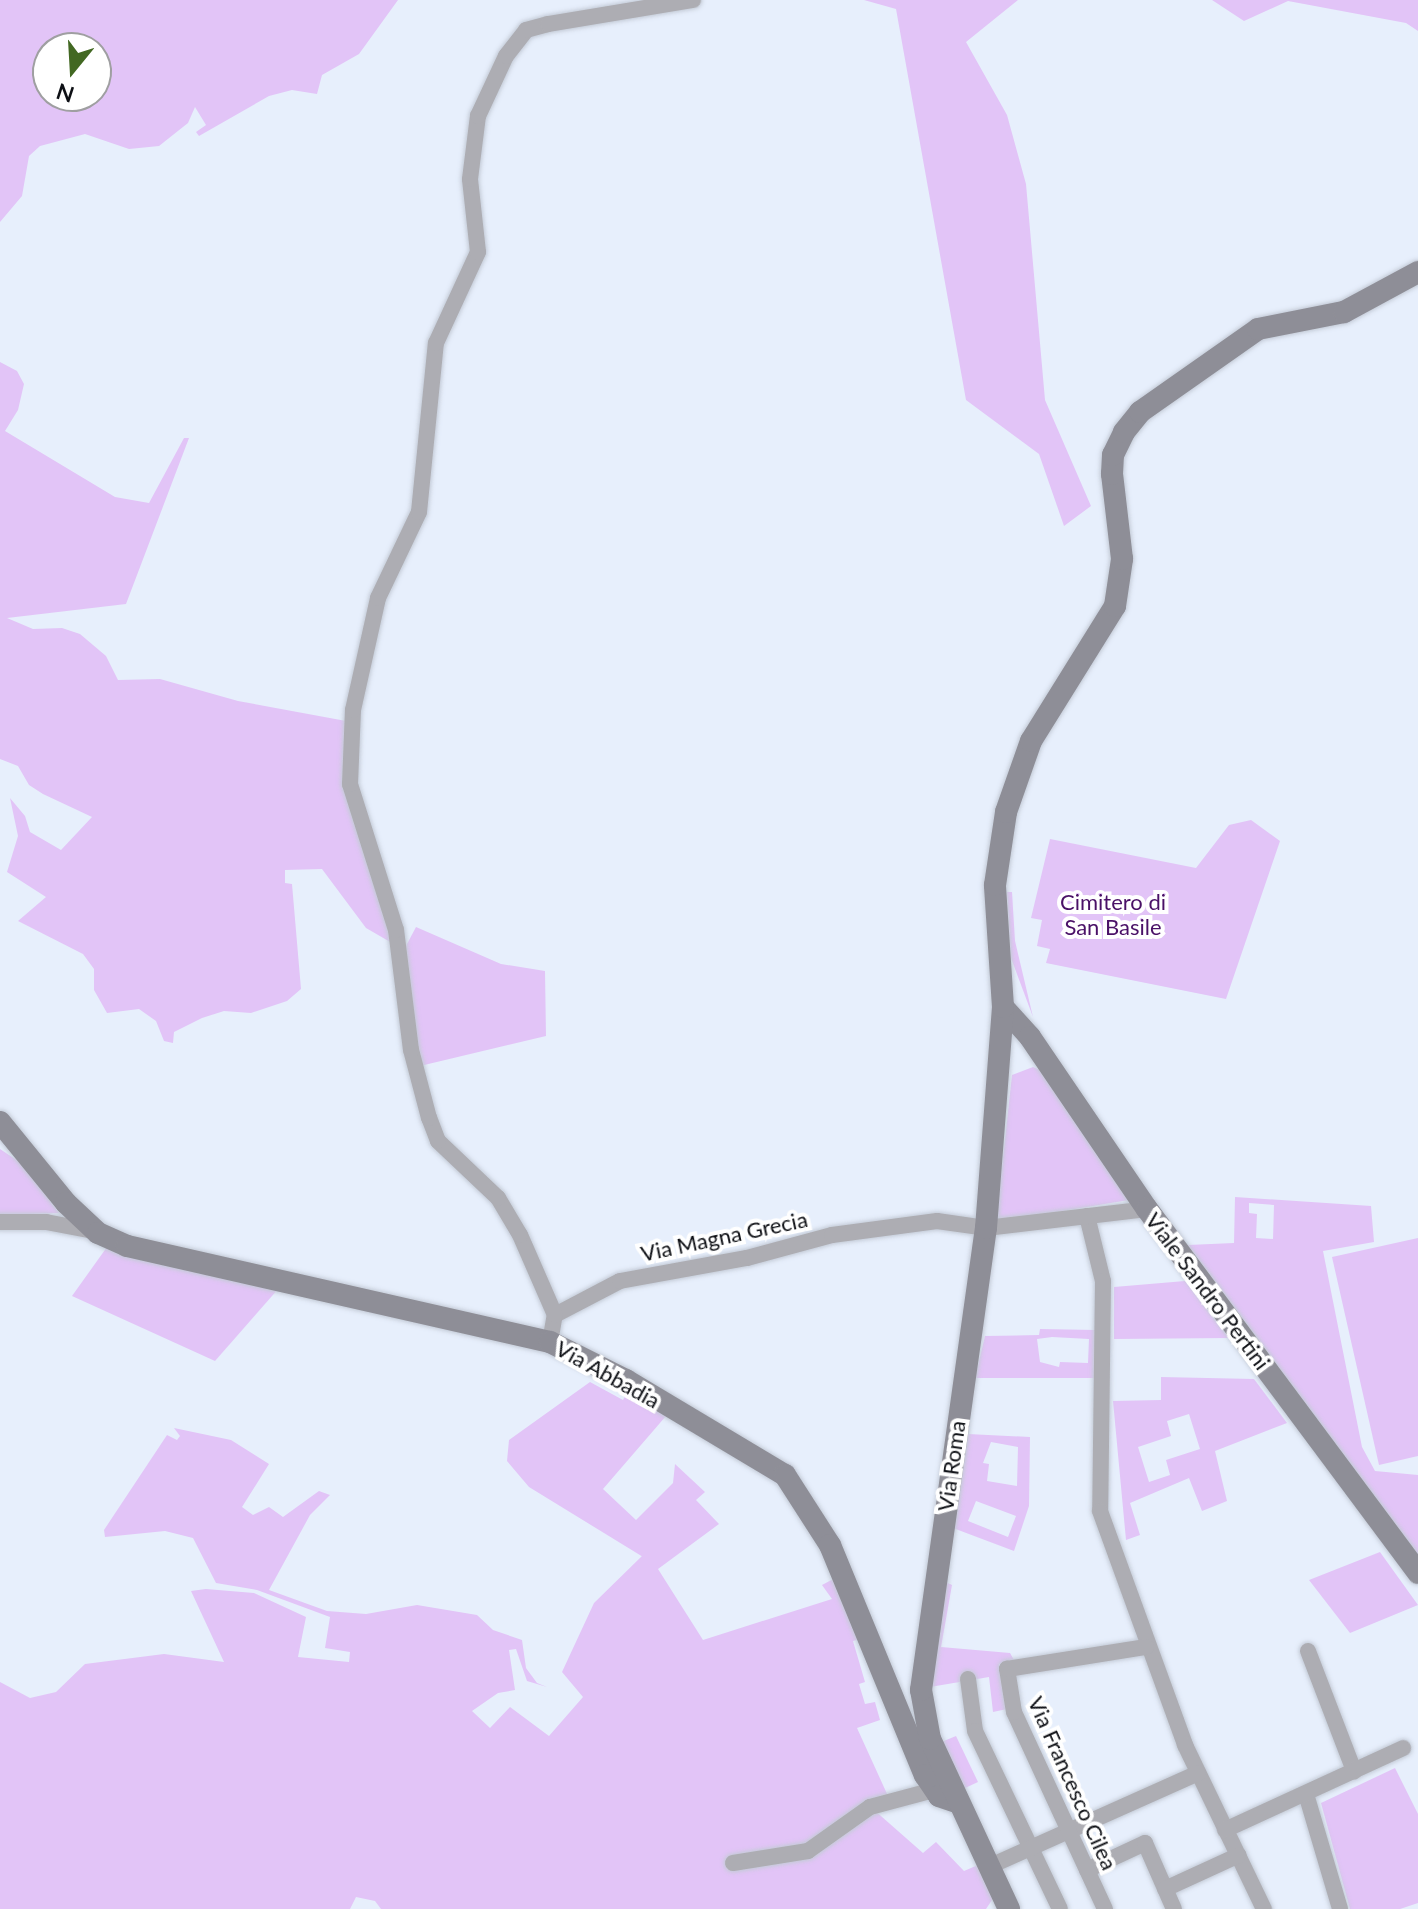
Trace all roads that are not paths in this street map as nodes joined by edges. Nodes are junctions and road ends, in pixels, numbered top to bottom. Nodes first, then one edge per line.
1 (693, 0) edge
2 (1418, 272) edge
3 (1003, 1007) junction
4 (0, 1122) edge
5 (1147, 1209) junction
6 (1087, 1216) junction
7 (0, 1222) edge
8 (986, 1228) junction
9 (98, 1233) junction
10 (555, 1315) junction
11 (550, 1342) junction
12 (1418, 1573) edge
13 (1146, 1647) junction
14 (1308, 1651) dead end
15 (968, 1679) dead end
16 (1403, 1748) dead end
17 (1354, 1771) junction
18 (1198, 1773) junction
19 (934, 1790) junction
20 (1306, 1794) junction
21 (959, 1803) junction
22 (1225, 1830) junction
23 (1070, 1832) junction
24 (1032, 1849) junction
25 (1239, 1855) junction
26 (733, 1863) dead end
27 (988, 1867) junction
28 (1087, 1870) junction
29 (1165, 1889) junction
30 (1009, 1909) edge
31 (1060, 1909) edge
32 (1105, 1909) edge
33 (1174, 1909) edge
34 (1264, 1909) edge
35 (1340, 1909) edge

1 - 10 street
2 - 3 street, Via Roma
3 - 5 street, Viale Sandro Pertini
3 - 8 street, Via Roma
4 - 9 street, Via Abbadia
5 - 6 street, Via Magna Grecia
5 - 12 street, Viale Sandro Pertini
6 - 8 street, Via Magna Grecia
6 - 13 street
7 - 9 street
8 - 10 street, Via Magna Grecia
8 - 21 street, Via Roma
9 - 11 street, Via Abbadia
10 - 11 street
11 - 19 street, Via Abbadia
13 - 18 street
13 - 23 street, Via Francesco Cilea
14 - 17 street
15 - 24 street
16 - 17 street
17 - 20 street
18 - 22 street
18 - 23 street
19 - 21 street
19 - 26 street
20 - 22 street
20 - 35 street
21 - 27 street, Via Roma
22 - 25 street
23 - 24 street
23 - 28 street, Via Francesco Cilea
24 - 27 street
24 - 31 street
25 - 29 street
25 - 34 street
27 - 30 street, Via Roma
28 - 29 street
28 - 32 street, Via Francesco Cilea
29 - 33 street

